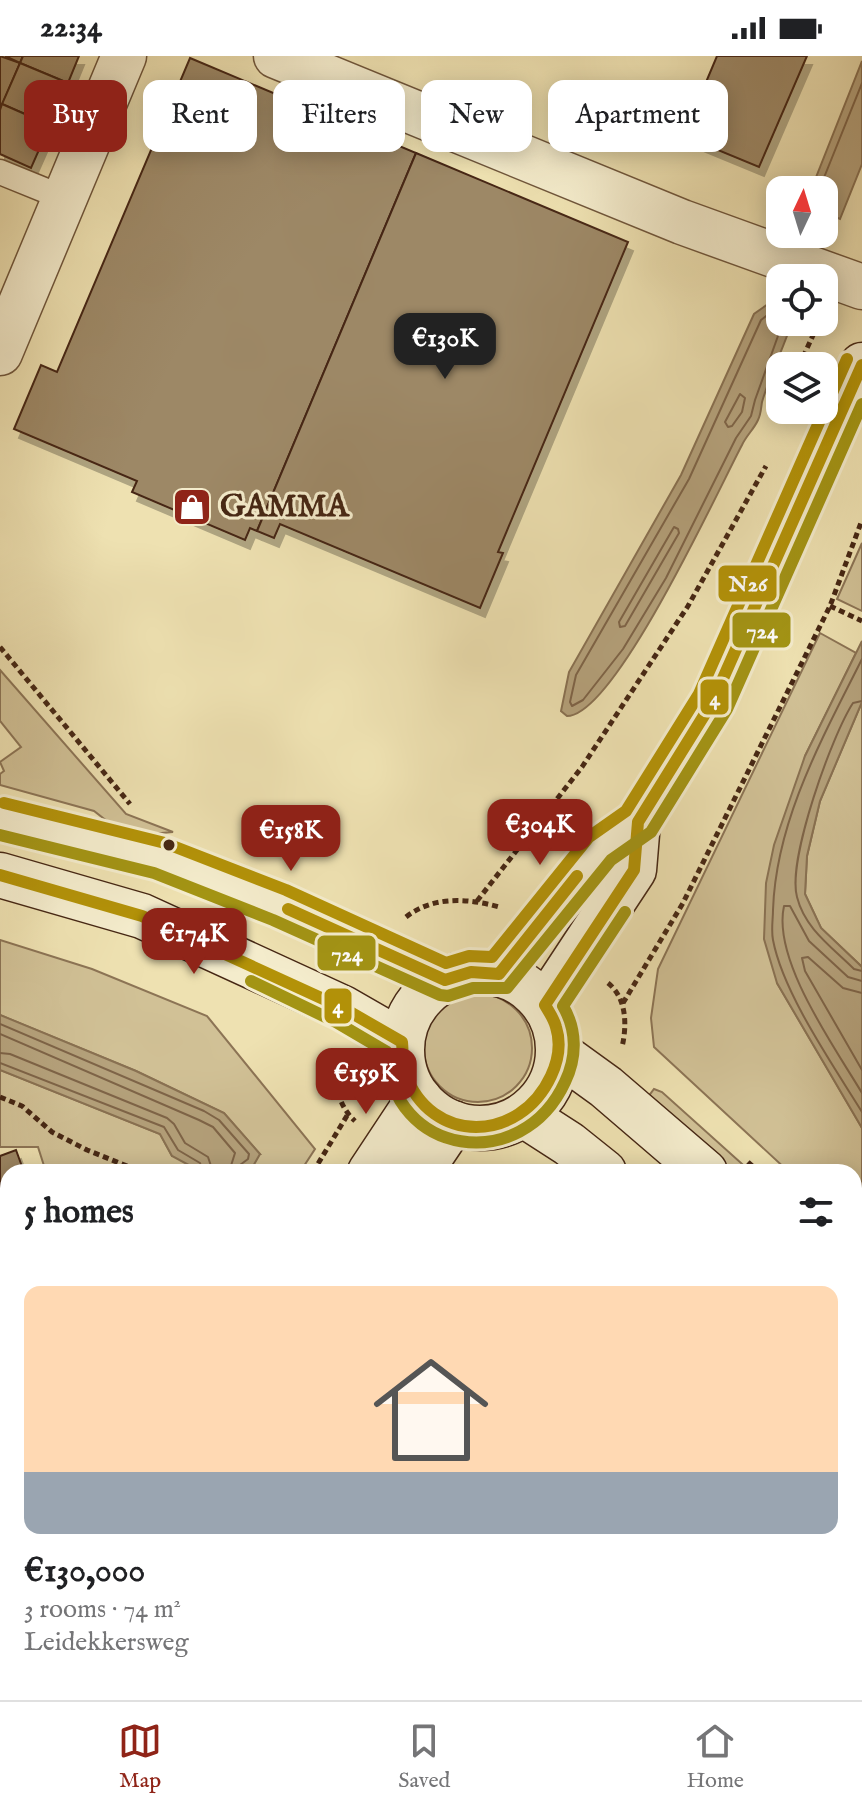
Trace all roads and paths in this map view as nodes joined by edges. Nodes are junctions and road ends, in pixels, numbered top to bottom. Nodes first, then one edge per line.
1 (124, 56) edge
2 (276, 56) edge
3 (0, 172) edge
4 (64, 198) junction
5 (13, 284) edge
6 (862, 287) edge
7 (0, 353) edge
8 (862, 365) edge
9 (768, 462) dead end
10 (862, 520) edge
11 (830, 606) junction
12 (862, 621) edge
13 (0, 647) edge
14 (131, 805) dead end
15 (0, 819) edge
16 (638, 822) junction
17 (0, 875) edge
18 (477, 901) junction
19 (536, 929) junction
20 (377, 951) junction
21 (576, 959) junction
22 (499, 974) junction
23 (445, 980) junction
24 (622, 1003) junction
25 (545, 1005) junction
26 (343, 1008) junction
27 (402, 1042) junction
28 (559, 1053) junction
29 (606, 1087) junction
30 (0, 1097) edge
31 (436, 1111) junction
32 (348, 1114) junction
33 (524, 1115) junction
34 (122, 1164) edge
35 (318, 1164) edge
36 (392, 1164) edge
37 (594, 1164) edge
38 (696, 1164) edge

1 - 4 street
2 - 6 street
3 - 4 lane
4 - 5 street
5 - 7 street
8 - 16 street
9 - 18 path
10 - 11 path
11 - 12 path
11 - 24 path
13 - 14 path
15 - 20 street
16 - 19 street
16 - 21 street
17 - 26 street
18 - 19 path
18 - 20 path
19 - 22 street
20 - 23 street
21 - 24 path
21 - 25 street
22 - 23 street
22 - 25 street
23 - 27 street
24 - 29 path
25 - 28 street
26 - 27 street
26 - 32 path
27 - 31 street
28 - 29 street
28 - 33 street
29 - 38 street
30 - 34 path
31 - 33 street
31 - 36 street
32 - 35 path
32 - 36 path
33 - 37 street

